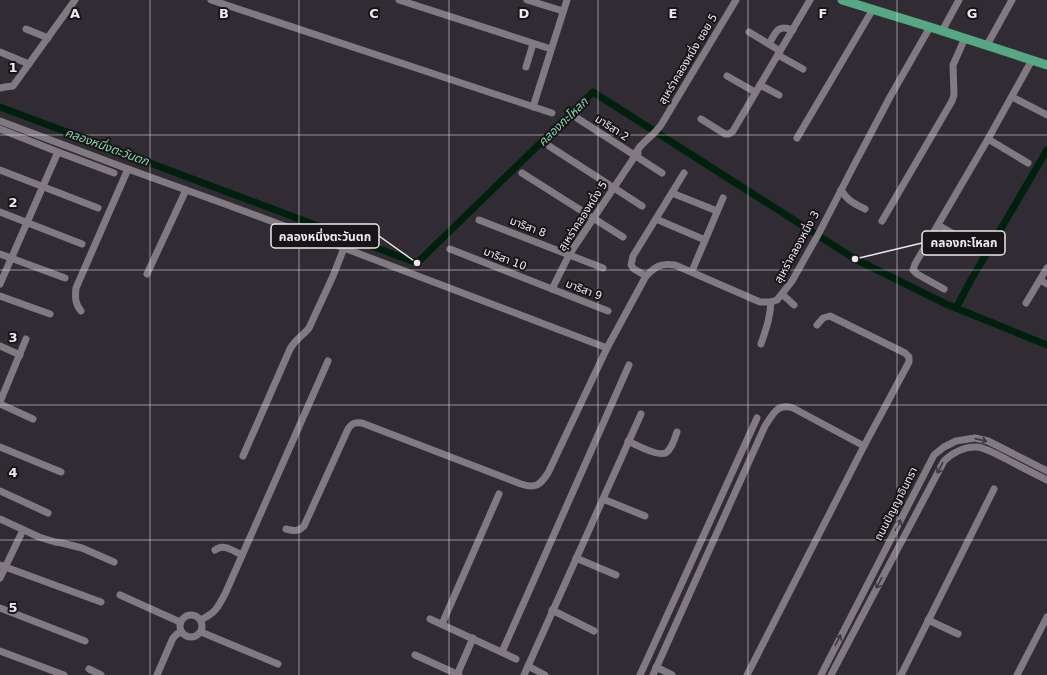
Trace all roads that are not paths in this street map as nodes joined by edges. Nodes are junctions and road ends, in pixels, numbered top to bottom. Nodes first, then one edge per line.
1 (75, 0) edge
2 (211, 0) edge
3 (399, 0) edge
4 (527, 0) edge
5 (567, 0) edge
6 (736, 0) edge
7 (810, 0) edge
8 (842, 0) edge
9 (960, 0) edge
10 (1012, 0) edge
11 (546, 3) edge
12 (873, 9) junction
13 (563, 12) junction
14 (930, 27) junction
15 (26, 29) dead end
16 (793, 30) junction
17 (942, 31) junction
18 (749, 32) dead end
19 (48, 38) junction
20 (965, 38) junction
21 (533, 44) junction
22 (769, 44) junction
23 (987, 45) junction
24 (552, 50) junction
25 (0, 52) edge
26 (779, 53) junction
27 (1032, 60) junction
28 (29, 64) junction
29 (1047, 65) edge
30 (526, 67) dead end
31 (803, 69) dead end
32 (727, 76) dead end
33 (760, 85) junction
34 (0, 88) edge
35 (755, 92) junction
36 (779, 95) dead end
37 (1012, 96) junction
38 (533, 107) junction
39 (552, 114) dead end
40 (1047, 115) edge
41 (577, 118) dead end
42 (701, 119) dead end
43 (0, 120) edge
44 (0, 129) edge
45 (658, 129) joint
46 (797, 138) dead end
47 (988, 139) junction
48 (548, 146) dead end
49 (58, 152) junction
50 (635, 156) junction
51 (1028, 163) dead end
52 (128, 169) junction
53 (0, 170) edge
54 (114, 173) dead end
55 (522, 173) dead end
56 (662, 173) dead end
57 (684, 173) dead end
58 (43, 187) junction
59 (614, 188) junction
60 (186, 190) junction
61 (841, 190) junction
62 (672, 193) junction
63 (723, 198) dead end
64 (642, 206) dead end
65 (98, 208) dead end
66 (864, 210) dead end
67 (717, 211) junction
68 (0, 212) edge
69 (594, 219) junction
70 (656, 219) junction
71 (479, 220) dead end
72 (882, 221) dead end
73 (28, 223) junction
74 (938, 225) junction
75 (623, 237) dead end
76 (705, 240) junction
77 (82, 244) dead end
78 (344, 248) junction
79 (450, 249) dead end
80 (983, 251) dead end
81 (0, 254) edge
82 (569, 255) junction
83 (12, 258) junction
84 (603, 268) dead end
85 (1047, 268) edge
86 (692, 271) junction
87 (147, 274) dead end
88 (646, 276) junction
89 (65, 278) dead end
90 (1040, 280) junction
91 (0, 284) edge
92 (1047, 284) edge
93 (552, 289) junction
94 (944, 289) dead end
95 (782, 294) junction
96 (0, 296) edge
97 (771, 302) junction
98 (1026, 303) dead end
99 (794, 305) dead end
100 (81, 311) dead end
101 (608, 311) dead end
102 (50, 314) dead end
103 (817, 325) dead end
104 (26, 338) dead end
105 (761, 344) dead end
106 (0, 346) edge
107 (607, 348) junction
108 (20, 354) junction
109 (328, 361) dead end
110 (628, 365) dead end
111 (0, 403) edge
112 (641, 414) dead end
113 (757, 418) dead end
114 (33, 419) dead end
115 (678, 432) dead end
116 (628, 442) junction
117 (864, 446) junction
118 (0, 447) edge
119 (243, 456) dead end
120 (1047, 471) edge
121 (60, 472) dead end
122 (1047, 480) edge
123 (994, 489) dead end
124 (0, 491) edge
125 (499, 494) dead end
126 (603, 499) junction
127 (48, 513) dead end
128 (644, 516) dead end
129 (0, 519) edge
130 (286, 529) dead end
131 (23, 530) junction
132 (215, 550) dead end
133 (242, 555) junction
134 (576, 558) junction
135 (114, 562) dead end
136 (2, 566) edge
137 (616, 575) dead end
138 (0, 578) edge
139 (120, 595) dead end
140 (101, 602) dead end
141 (0, 608) edge
142 (552, 610) junction
143 (1047, 617) edge
144 (430, 619) dead end
145 (201, 620) junction
146 (928, 620) junction
147 (180, 622) junction
148 (442, 624) junction
149 (594, 631) dead end
150 (181, 632) junction
151 (201, 632) junction
152 (958, 634) dead end
153 (473, 638) junction
154 (85, 641) dead end
155 (0, 651) edge
156 (502, 652) junction
157 (650, 652) junction
158 (415, 655) dead end
159 (661, 657) junction
160 (516, 659) dead end
161 (278, 664) dead end
162 (528, 666) junction
163 (89, 669) dead end
164 (641, 672) edge
165 (654, 672) edge
166 (64, 675) edge
167 (101, 675) edge
168 (157, 675) edge
169 (458, 675) edge
170 (524, 675) edge
171 (545, 675) edge
172 (672, 675) edge
173 (747, 675) edge
174 (820, 675) edge
175 (831, 675) edge
176 (900, 675) edge
177 (1017, 675) edge

1 - 19 street
2 - 38 street
3 - 21 street
4 - 11 street
5 - 13 street
6 - 45 street, สุเหร่าคลองหนึ่ง ซอย 5
7 - 16 street
8 - 12 main road
9 - 17 street
10 - 23 street
11 - 13 street
12 - 14 main road
12 - 46 street
13 - 24 street
14 - 17 main road
14 - 61 street, สุเหร่าคลองหนึ่ง 3
15 - 19 street
16 - 22 street
16 - 26 street
17 - 20 main road
18 - 22 street
19 - 28 street
20 - 23 main road
20 - 72 street
21 - 24 street
21 - 30 street
22 - 26 street
23 - 27 main road
24 - 38 street
25 - 28 street
26 - 31 street
26 - 33 street
27 - 29 main road
27 - 37 street
28 - 34 street
32 - 35 street
33 - 35 street
33 - 36 street
35 - 42 street
37 - 40 street
37 - 47 street
38 - 39 street
41 - 50 street, มาริสา 2
43 - 52 street
44 - 49 street
45 - 50 street, สุเหร่าคลองหนึ่ง 5
47 - 51 street
47 - 74 street
48 - 59 street
49 - 54 street
49 - 58 street
50 - 56 street, มาริสา 2
50 - 59 street, สุเหร่าคลองหนึ่ง 5
52 - 60 street
52 - 100 street
53 - 58 street
55 - 69 street
57 - 62 street
58 - 65 street
58 - 73 street
59 - 64 street
59 - 69 street, สุเหร่าคลองหนึ่ง 5
60 - 78 street
60 - 87 street
61 - 66 street
61 - 95 street, สุเหร่าคลองหนึ่ง 3
62 - 67 street
62 - 70 street
63 - 67 street
67 - 76 street
68 - 73 street
69 - 75 street
69 - 82 street, สุเหร่าคลองหนึ่ง 5
70 - 76 street
70 - 88 street
71 - 82 street, มาริสา 8
73 - 77 street
73 - 83 street
74 - 80 street
74 - 94 street
76 - 86 street
78 - 107 street
78 - 119 street
79 - 93 street, มาริสา 10
81 - 83 street
82 - 84 street, มาริสา 8
82 - 93 street, สุเหร่าคลองหนึ่ง 5
83 - 89 street
83 - 91 street
85 - 90 street
86 - 88 street
86 - 97 street
88 - 107 street
90 - 92 street
90 - 98 street
93 - 101 street, มาริสา 9
95 - 97 street, สุเหร่าคลองหนึ่ง 3
95 - 99 street
96 - 102 street
97 - 105 street
103 - 117 street
104 - 108 street
106 - 108 street
107 - 130 street
108 - 111 street
109 - 133 street
110 - 156 street
111 - 114 street
112 - 116 street
113 - 157 street
115 - 116 street
116 - 126 street
117 - 159 street
117 - 173 street
118 - 121 street
174 -> 120 street, ถนนปัญญาอินทรา
122 -> 175 street, ถนนปัญญาอินทรา
123 - 146 street
124 - 127 street
125 - 148 street
126 - 128 street
126 - 134 street
129 - 131 street
131 - 135 street
131 - 136 street
132 - 133 street
133 - 145 street
134 - 137 street
134 - 142 street
136 - 138 street
136 - 140 street
139 - 147 street
141 - 154 street
142 - 149 street
142 - 162 street
143 - 177 street
144 - 148 street
145 - 147 street
145 - 151 street
146 - 152 street
146 - 176 street
147 - 150 street
148 - 153 street
150 - 151 street
150 - 168 street
151 - 161 street
153 - 156 street
153 - 169 street
155 - 166 street
156 - 160 street
157 - 159 street
157 - 164 street
158 - 169 street
159 - 165 street
162 - 170 street
162 - 171 street
163 - 167 street
164 - 165 street
165 - 172 street

